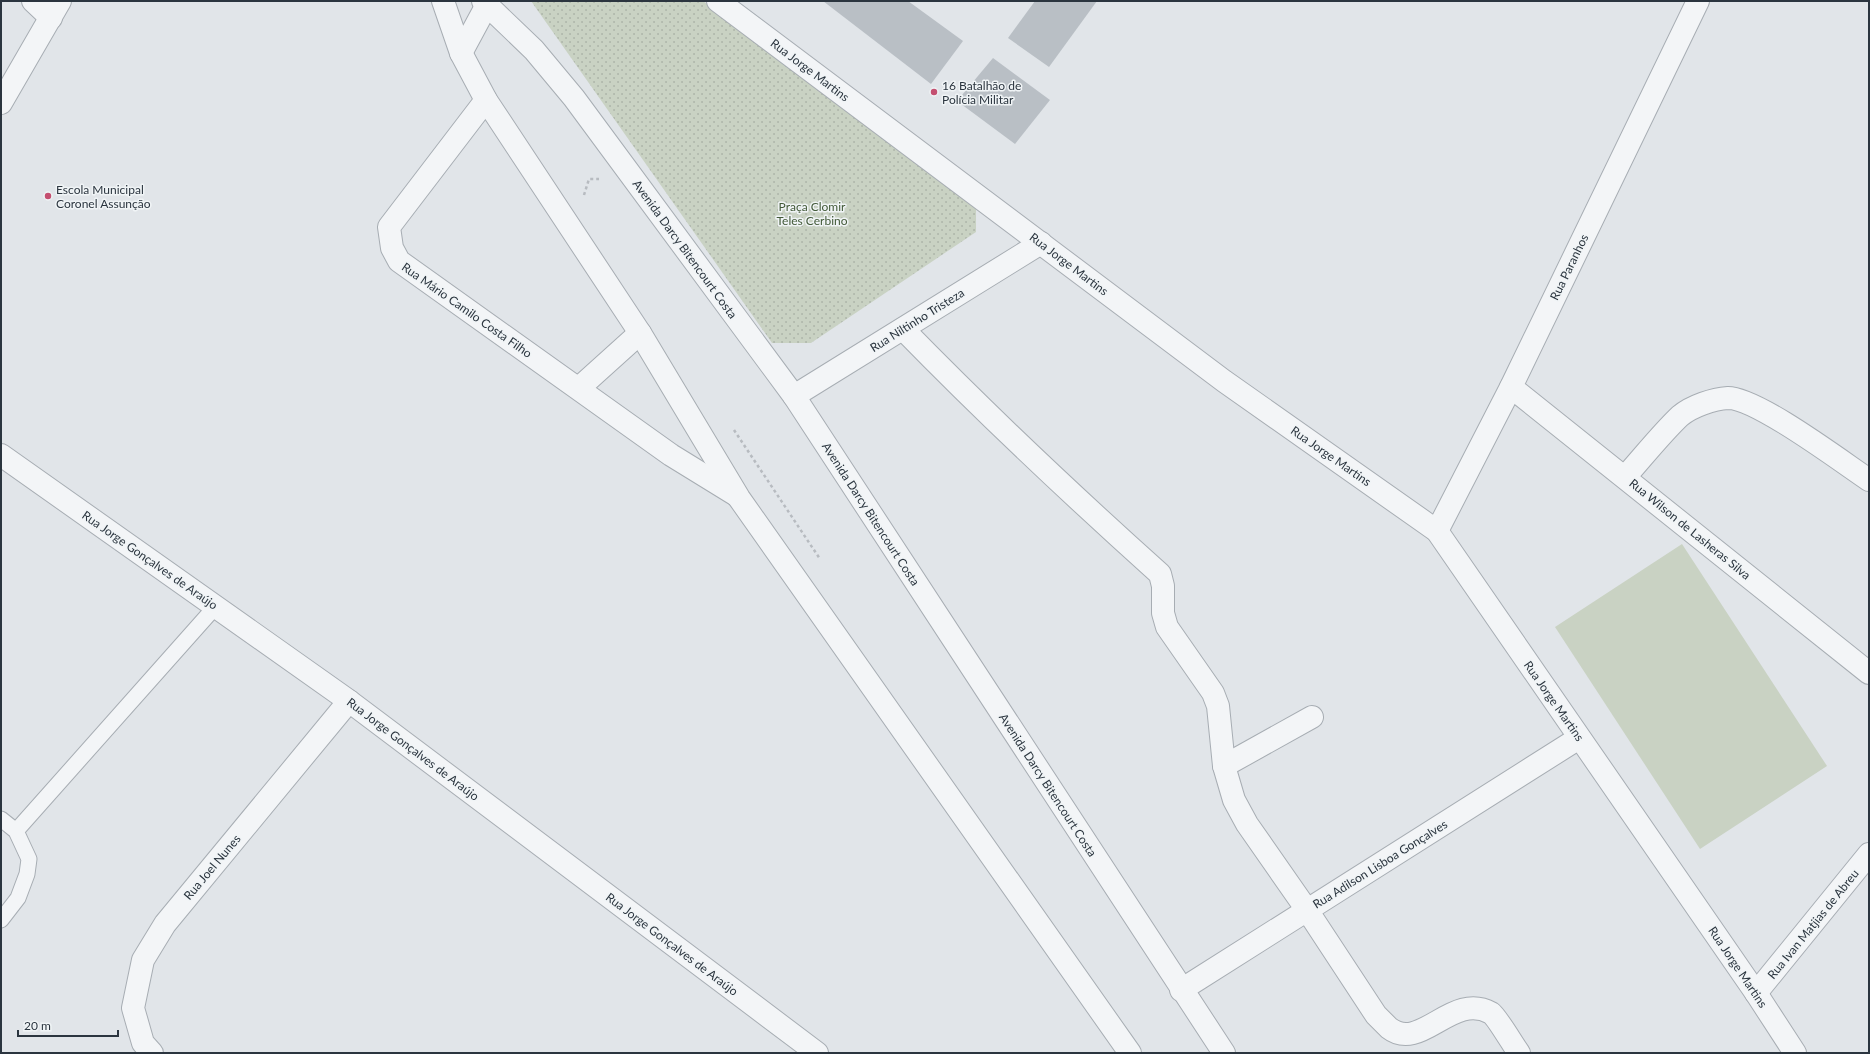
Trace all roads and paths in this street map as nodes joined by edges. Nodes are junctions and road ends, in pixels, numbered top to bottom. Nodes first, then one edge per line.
1 (33, 1) edge
2 (443, 1) edge
3 (718, 1) edge
4 (1698, 1) edge
5 (487, 2) edge
6 (56, 10) edge
7 (461, 53) junction
8 (486, 100) junction
9 (1, 103) edge
10 (1041, 243) junction
11 (903, 329) junction
12 (640, 333) junction
13 (1511, 387) junction
14 (579, 388) junction
15 (794, 396) junction
16 (1, 455) edge
17 (1625, 477) junction
18 (1869, 480) edge
19 (739, 498) junction
20 (1437, 531) junction
21 (216, 606) junction
22 (1869, 673) edge
23 (349, 701) junction
24 (1312, 718) dead end
25 (1579, 738) junction
26 (1224, 766) junction
27 (1, 818) edge
28 (16, 830) junction
29 (1869, 854) edge
30 (1307, 910) junction
31 (1, 920) edge
32 (1181, 990) junction
33 (1756, 993) junction
34 (1124, 1050) edge
35 (152, 1053) edge
36 (817, 1053) edge
37 (1224, 1053) edge
38 (1519, 1053) edge
39 (1795, 1053) edge

1 - 6 street
2 - 7 street
3 - 10 street, Rua Jorge Martins
4 - 13 street, Rua Paranhos
5 - 7 street
5 - 15 street, Avenida Darcy Bitencourt Costa
6 - 9 street
7 - 8 street
8 - 12 street
8 - 14 street, Rua Mário Camilo Costa Filho
10 - 11 street, Rua Niltinho Tristeza
10 - 20 street, Rua Jorge Martins
11 - 15 street, Rua Niltinho Tristeza
11 - 26 street
12 - 14 street
12 - 19 street
13 - 17 street, Rua Wilson de Lasheras Silva
13 - 20 street, Rua Paranhos
14 - 19 street, Rua Mário Camilo Costa Filho
15 - 32 street, Avenida Darcy Bitencourt Costa
16 - 21 street, Rua Jorge Gonçalves de Araújo
17 - 18 street
17 - 22 street, Rua Wilson de Lasheras Silva
19 - 34 street
20 - 25 street, Rua Jorge Martins
21 - 23 street, Rua Jorge Gonçalves de Araújo
21 - 28 lane
23 - 35 street, Rua Joel Nunes
23 - 36 street, Rua Jorge Gonçalves de Araújo
24 - 26 street
25 - 30 street, Rua Adilson Lisboa Gonçalves
25 - 33 street, Rua Jorge Martins
26 - 30 street
27 - 28 lane
28 - 31 lane
29 - 33 street, Rua Ivan Matjias de Abreu
30 - 32 street, Rua Adilson Lisboa Gonçalves
30 - 38 street
32 - 37 street, Avenida Darcy Bitencourt Costa
33 - 39 street, Rua Jorge Martins

